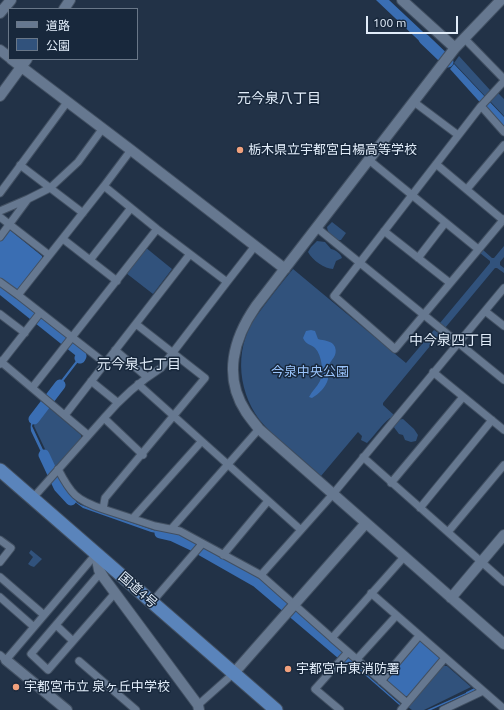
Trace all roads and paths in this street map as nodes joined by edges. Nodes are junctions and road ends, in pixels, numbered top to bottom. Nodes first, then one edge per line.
1 (11, 0) edge
2 (402, 0) edge
3 (501, 0) edge
4 (0, 13) edge
5 (464, 38) junction
6 (455, 48) junction
7 (0, 50) edge
8 (8, 56) edge
9 (24, 63) edge
10 (504, 80) edge
11 (0, 96) edge
12 (68, 101) junction
13 (414, 102) junction
14 (484, 103) junction
15 (103, 128) junction
16 (504, 132) edge
17 (458, 135) junction
18 (504, 145) edge
19 (131, 150) junction
20 (369, 160) junction
21 (436, 164) junction
22 (20, 165) junction
23 (104, 186) junction
24 (50, 188) junction
25 (467, 189) junction
26 (0, 193) edge
27 (411, 196) junction
28 (28, 199) junction
29 (131, 208) junction
30 (0, 211) edge
31 (83, 213) junction
32 (0, 217) edge
33 (504, 219) edge
34 (445, 223) junction
35 (9, 224) junction
36 (317, 228) junction
37 (157, 229) junction
38 (384, 231) junction
39 (0, 237) edge
40 (63, 239) junction
41 (255, 246) junction
42 (478, 249) junction
43 (190, 254) junction
44 (50, 255) junction
45 (418, 258) junction
46 (90, 260) junction
47 (359, 263) junction
48 (285, 269) junction
49 (116, 281) junction
50 (0, 282) edge
51 (227, 282) junction
52 (450, 283) junction
53 (504, 288) edge
54 (18, 295) junction
55 (485, 311) junction
56 (40, 313) junction
57 (0, 314) edge
58 (424, 315) junction
59 (136, 324) junction
60 (504, 326) edge
61 (25, 333) junction
62 (72, 337) junction
63 (458, 343) junction
64 (115, 350) junction
65 (172, 352) junction
66 (1, 362) edge
67 (105, 363) junction
68 (433, 372) junction
69 (147, 377) junction
70 (504, 380) edge
71 (91, 381) junction
72 (138, 384) junction
73 (32, 388) junction
74 (463, 397) junction
75 (117, 402) junction
76 (65, 415) junction
77 (174, 417) junction
78 (104, 418) junction
79 (492, 420) junction
80 (259, 429) junction
81 (504, 430) edge
82 (88, 435) junction
83 (201, 442) junction
84 (142, 455) junction
85 (363, 457) junction
86 (228, 465) junction
87 (504, 465) edge
88 (58, 469) junction
89 (0, 470) edge
90 (391, 483) junction
91 (333, 494) junction
92 (32, 499) junction
93 (268, 501) junction
94 (103, 508) junction
95 (420, 508) junction
96 (133, 518) junction
97 (366, 524) junction
98 (172, 528) junction
99 (301, 530) junction
100 (448, 532) junction
101 (504, 535) edge
102 (0, 540) edge
103 (202, 544) junction
104 (96, 554) junction
105 (223, 555) junction
106 (404, 557) junction
107 (0, 562) edge
108 (481, 562) junction
109 (100, 572) junction
110 (261, 575) junction
111 (0, 577) edge
112 (504, 582) edge
113 (115, 593) junction
114 (371, 593) junction
115 (0, 597) edge
116 (451, 598) junction
117 (152, 602) junction
118 (294, 605) junction
119 (44, 615) junction
120 (396, 616) junction
121 (56, 625) junction
122 (34, 627) junction
123 (420, 636) junction
124 (332, 638) junction
125 (73, 641) junction
126 (504, 644) edge
127 (348, 652) junction
128 (3, 657) edge
129 (445, 658) junction
130 (357, 660) junction
131 (79, 661) dead end
132 (234, 673) junction
133 (381, 681) junction
134 (482, 691) junction
135 (407, 703) junction
136 (198, 708) edge
137 (504, 709) edge
138 (67, 710) edge
139 (136, 710) edge
140 (276, 710) edge
141 (340, 710) edge
142 (401, 710) edge
143 (443, 710) edge

1 - 4 street
2 - 6 street
3 - 5 street
5 - 6 street
5 - 10 street
6 - 13 street
7 - 8 street
9 - 11 street
9 - 12 street
10 - 14 street
12 - 15 street
12 - 22 street
13 - 17 street
13 - 20 street
14 - 16 street
14 - 17 street
15 - 19 street
15 - 24 street
17 - 21 street
18 - 25 street
19 - 23 street
19 - 41 street
20 - 27 street
20 - 36 street
21 - 25 street
21 - 27 street
22 - 24 street
22 - 26 street
23 - 29 street
23 - 31 street
24 - 28 street
24 - 31 street
25 - 33 street
27 - 34 street
27 - 38 street
28 - 30 street
28 - 35 street
29 - 37 street
29 - 46 street
31 - 40 street
32 - 35 street
33 - 42 street
34 - 42 street
34 - 45 street
35 - 39 street
35 - 44 street
36 - 47 street
36 - 48 street
37 - 43 street
37 - 49 street
38 - 45 street
38 - 47 street
40 - 44 street
40 - 46 street
41 - 48 street
41 - 51 street
42 - 52 street
43 - 51 street
43 - 59 street
44 - 54 street
45 - 52 street
46 - 49 street
47 - 58 street
47 - 58 street
48 - 80 street
49 - 62 street
50 - 54 street
51 - 65 street
52 - 58 street
53 - 55 street
54 - 56 street
55 - 60 street
55 - 63 street
56 - 61 street
56 - 62 street
57 - 61 street
58 - 63 street
59 - 64 street
59 - 65 street
61 - 66 street
62 - 67 street
62 - 73 street
63 - 68 street
63 - 70 street
64 - 67 street
64 - 69 street
65 - 69 street
65 - 77 street
66 - 73 street
67 - 71 street
68 - 74 street
68 - 85 street
69 - 72 street
71 - 75 street
71 - 76 street
72 - 75 street
72 - 77 street
73 - 76 street
74 - 79 street
74 - 90 street
75 - 78 street
76 - 82 street
77 - 83 street
77 - 84 street
78 - 82 street
78 - 84 street
79 - 81 street
79 - 95 street
80 - 86 street
80 - 91 street
82 - 88 street
83 - 86 street
83 - 96 street
84 - 94 street
85 - 90 street
85 - 91 street
86 - 93 street
86 - 98 street
87 - 100 street
88 - 92 street
88 - 94 street
89 - 92 highway, 国道4号
90 - 95 street
91 - 97 street
91 - 99 street
92 - 104 highway, 国道4号
93 - 99 street
93 - 105 street
94 - 96 street
95 - 100 street
96 - 98 street
97 - 106 street
97 - 118 street
98 - 103 street
99 - 110 street
100 - 108 street
101 - 108 street
102 - 107 street
103 - 105 street
103 - 117 street
104 - 109 street
104 - 117 highway, 国道4号
104 - 119 street
105 - 110 street
106 - 114 street
106 - 116 street
108 - 112 street
108 - 116 street
109 - 113 street
109 - 121 street
110 - 118 street
111 - 119 street
113 - 125 street
113 - 136 street
114 - 120 street
114 - 124 street
115 - 122 street
116 - 126 street
117 - 132 highway, 国道4号
118 - 124 street
118 - 132 street
119 - 122 street
120 - 123 street
120 - 130 street
121 - 125 street
121 - 125 street
122 - 128 street
123 - 129 street
123 - 133 street
124 - 127 street
127 - 130 street
127 - 141 street
128 - 138 street
129 - 134 street
129 - 135 street
130 - 133 street
131 - 139 street
132 - 136 street
132 - 140 highway, 国道4号
133 - 135 street
134 - 137 street
134 - 143 street
135 - 142 street

